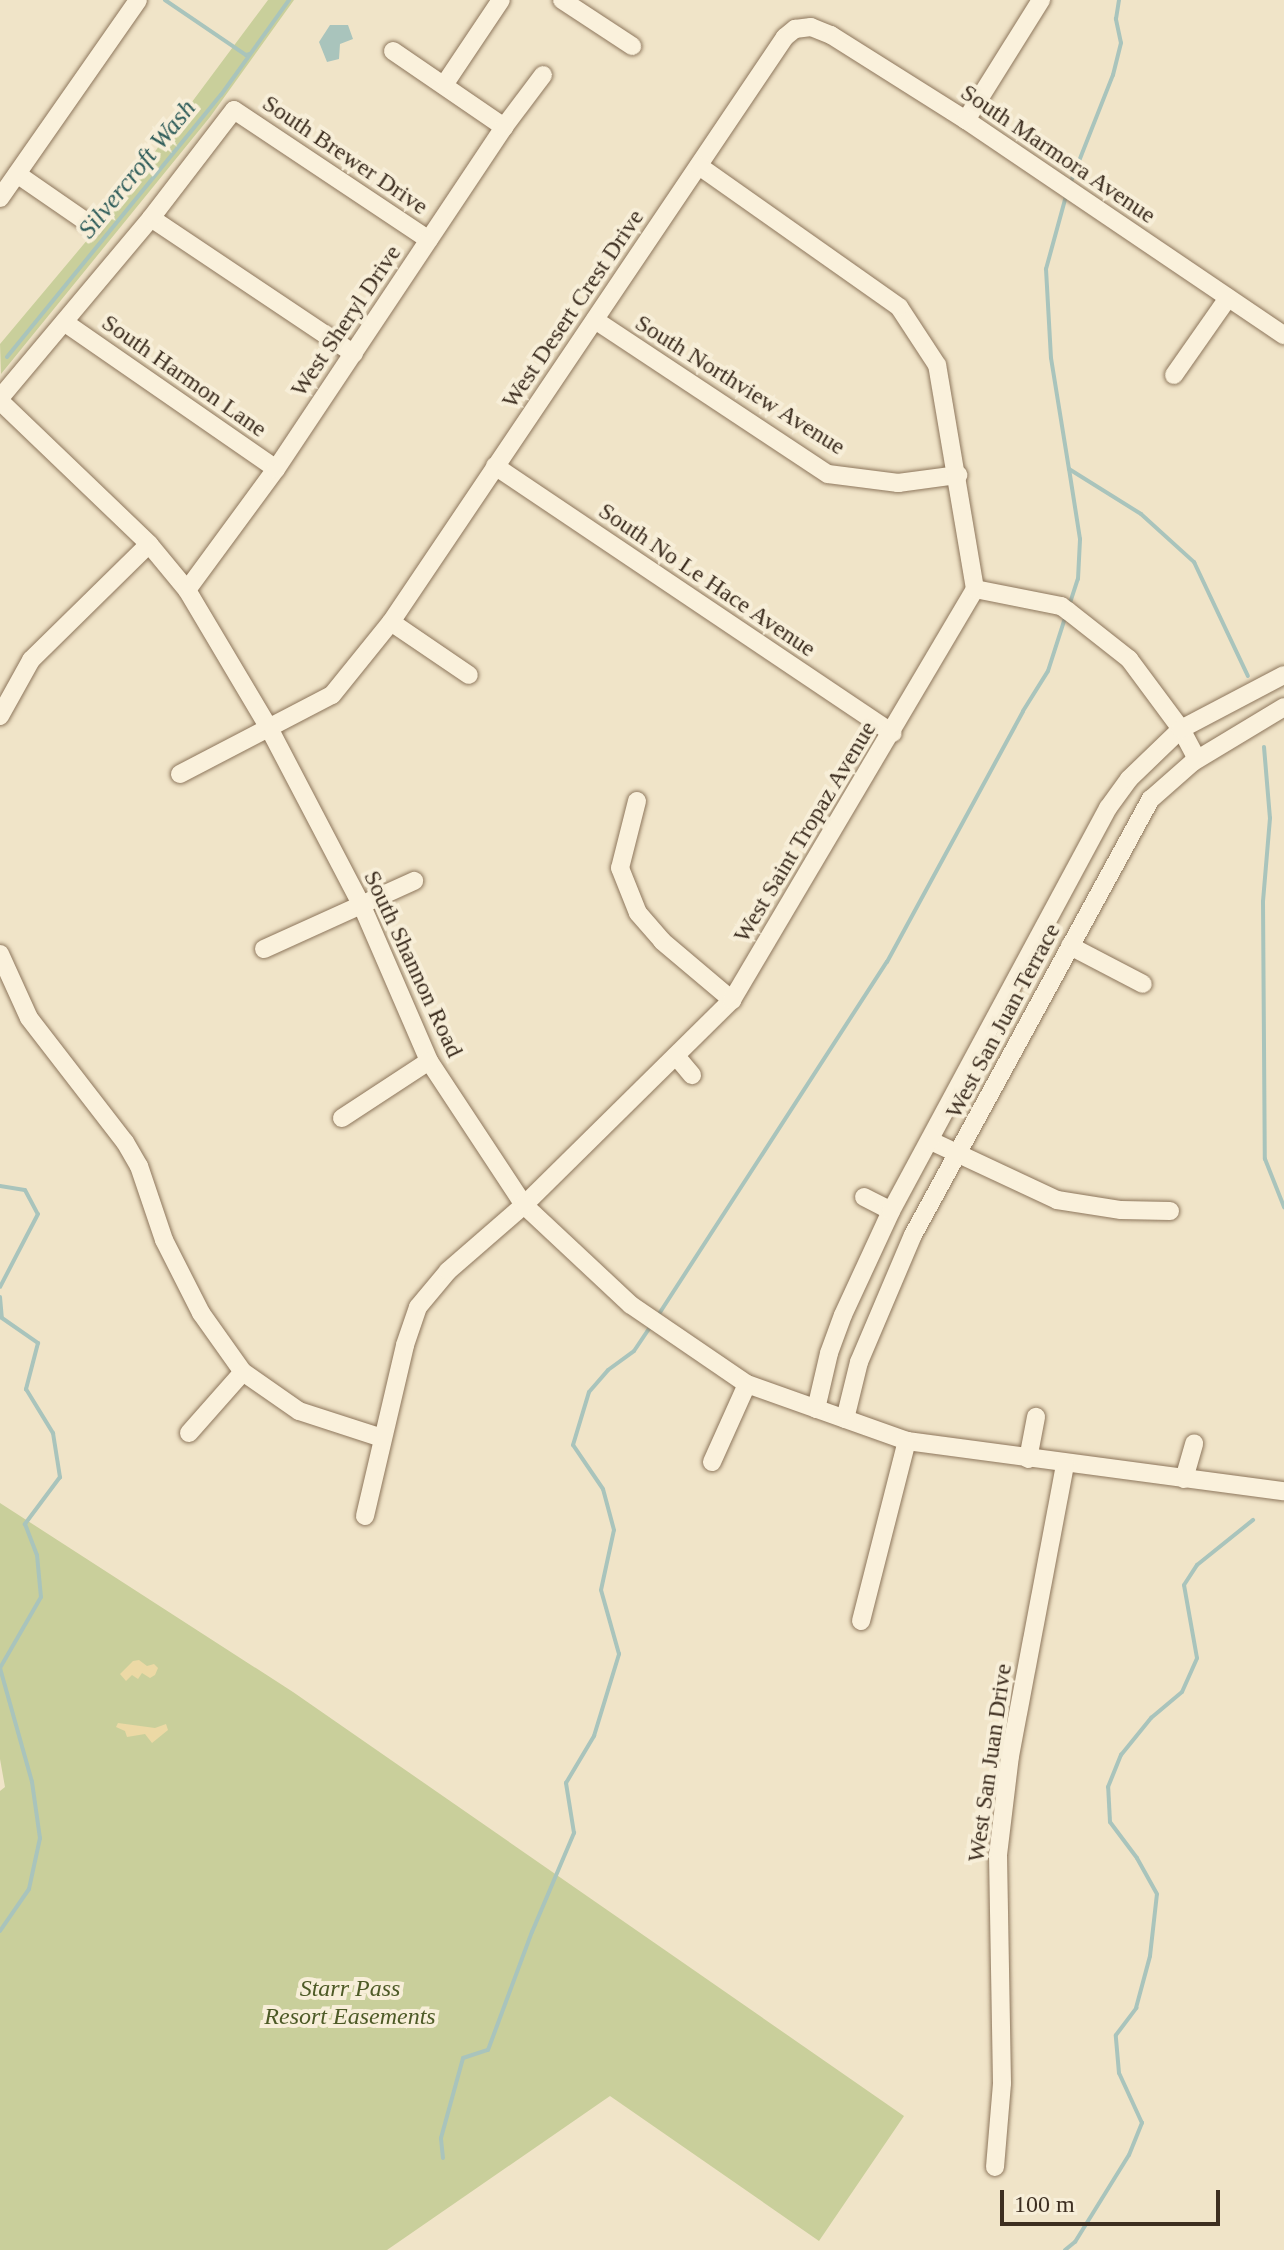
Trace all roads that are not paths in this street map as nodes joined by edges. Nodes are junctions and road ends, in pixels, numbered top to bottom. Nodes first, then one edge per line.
1 (138, 0) edge
2 (501, 0) edge
3 (562, 0) edge
4 (1041, 0) edge
5 (590, 7) edge
6 (797, 19) joint
7 (632, 46) dead end
8 (393, 51) dead end
9 (543, 75) dead end
10 (444, 85) junction
11 (966, 120) junction
12 (504, 127) junction
13 (699, 166) junction
14 (17, 174) junction
15 (0, 198) edge
16 (151, 218) junction
17 (91, 225) dead end
18 (429, 240) junction
19 (1228, 298) junction
20 (595, 320) junction
21 (64, 322) junction
22 (1284, 335) edge
23 (354, 354) junction
24 (1174, 375) dead end
25 (0, 400) edge
26 (495, 466) junction
27 (276, 469) junction
28 (958, 475) junction
29 (149, 544) junction
30 (975, 589) junction
31 (187, 590) junction
32 (391, 622) junction
33 (469, 675) dead end
34 (1284, 675) edge
35 (1284, 707) edge
36 (0, 716) edge
37 (1181, 729) junction
38 (270, 730) junction
39 (893, 733) junction
40 (1197, 759) junction
41 (180, 774) dead end
42 (637, 801) dead end
43 (414, 881) dead end
44 (362, 906) junction
45 (1070, 946) junction
46 (264, 949) dead end
47 (0, 954) edge
48 (1143, 984) dead end
49 (732, 1000) junction
50 (676, 1056) junction
51 (429, 1061) junction
52 (692, 1075) dead end
53 (342, 1118) dead end
54 (931, 1141) junction
55 (959, 1154) junction
56 (864, 1197) dead end
57 (524, 1205) junction
58 (891, 1211) junction
59 (1170, 1211) dead end
60 (243, 1372) junction
61 (747, 1384) junction
62 (816, 1409) junction
63 (1036, 1417) dead end
64 (845, 1419) junction
65 (189, 1433) dead end
66 (382, 1438) junction
67 (907, 1441) junction
68 (1194, 1443) dead end
69 (1028, 1459) junction
70 (712, 1462) dead end
71 (1065, 1464) junction
72 (1184, 1479) junction
73 (1284, 1491) edge
74 (365, 1516) dead end
75 (861, 1621) dead end
76 (995, 2167) dead end

1 - 14 street
2 - 10 street
3 - 5 street
4 - 11 street
5 - 7 street
6 - 11 street, South Marmora Avenue
6 - 13 street, West Desert Crest Drive
8 - 10 street
9 - 12 street, West Sheryl Drive
10 - 12 street
11 - 19 street, South Marmora Avenue
12 - 18 street, West Sheryl Drive
13 - 20 street, West Desert Crest Drive
13 - 28 street
14 - 15 street
14 - 17 street
16 - 18 street, South Brewer Drive
16 - 21 street
16 - 23 street
18 - 23 street, West Sheryl Drive
19 - 22 street, South Marmora Avenue
19 - 24 street
20 - 26 street, West Desert Crest Drive
20 - 28 street, South Northview Avenue
21 - 25 street
21 - 27 street, South Harmon Lane
23 - 27 street, West Sheryl Drive
25 - 29 street, South Shannon Road
26 - 32 street, West Desert Crest Drive
26 - 39 street, South No Le Hace Avenue
27 - 31 street, West Sheryl Drive
28 - 30 street
29 - 31 street, South Shannon Road
29 - 36 street
30 - 37 street
30 - 39 street, West Saint Tropaz Avenue
31 - 38 street, South Shannon Road
32 - 33 street
32 - 38 street, West Desert Crest Drive
34 - 37 street, West San Juan Terrace
35 - 40 street, West San Juan Terrace
37 - 40 street
37 - 54 street, West San Juan Terrace
38 - 41 street, West Desert Crest Drive
38 - 44 street, South Shannon Road
39 - 49 street, West Saint Tropaz Avenue
40 - 45 street, West San Juan Terrace
42 - 49 street
43 - 44 street
44 - 46 street
44 - 51 street, South Shannon Road
45 - 48 street
45 - 55 street, West San Juan Terrace
47 - 60 street
49 - 50 street, West Saint Tropaz Avenue
50 - 52 street
50 - 57 street, West Saint Tropaz Avenue
51 - 53 street
51 - 57 street, South Shannon Road
54 - 55 street
54 - 58 street, West San Juan Terrace
55 - 59 street
55 - 64 street, West San Juan Terrace
56 - 58 street
57 - 61 street, South Shannon Road
57 - 66 street, West Saint Tropaz Avenue
58 - 62 street, West San Juan Terrace
60 - 65 street
60 - 66 street
61 - 62 street, South Shannon Road
61 - 70 street
62 - 64 street, South Shannon Road
63 - 69 street
64 - 67 street, South Shannon Road
66 - 74 street, West Saint Tropaz Avenue
67 - 69 street, South Shannon Road
67 - 75 street
68 - 72 street
69 - 71 street, South Shannon Road
71 - 72 street, South Shannon Road
71 - 76 street, West San Juan Drive
72 - 73 street, South Shannon Road

